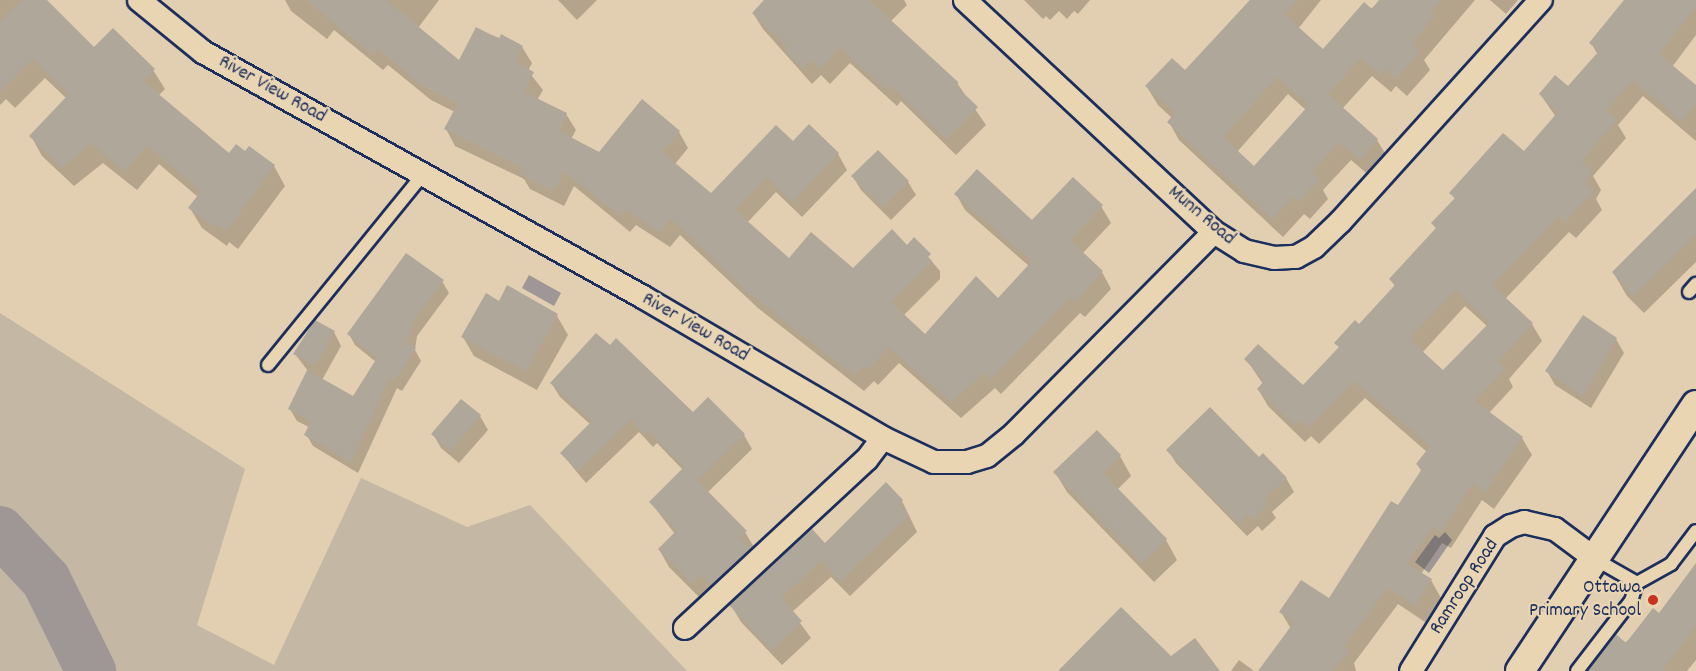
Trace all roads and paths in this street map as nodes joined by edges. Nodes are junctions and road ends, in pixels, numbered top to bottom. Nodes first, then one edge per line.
1 (139, 0) edge
2 (964, 0) edge
3 (1541, 0) edge
4 (423, 174) junction
5 (1214, 232) junction
6 (268, 365) dead end
7 (1696, 405) edge
8 (883, 438) junction
9 (1696, 531) edge
10 (1593, 558) junction
11 (1637, 583) junction
12 (685, 628) dead end
13 (1411, 671) edge
14 (1520, 671) edge
15 (1577, 671) edge

1 - 4 street, River View Road
2 - 5 street, Munn Road
3 - 5 street, Munn Road
4 - 6 lane
4 - 8 street, River View Road
5 - 8 street, River View Road
7 - 10 street
8 - 12 street
9 - 11 lane
10 - 11 lane
10 - 13 street, Ramroop Road
10 - 14 street
11 - 15 lane

